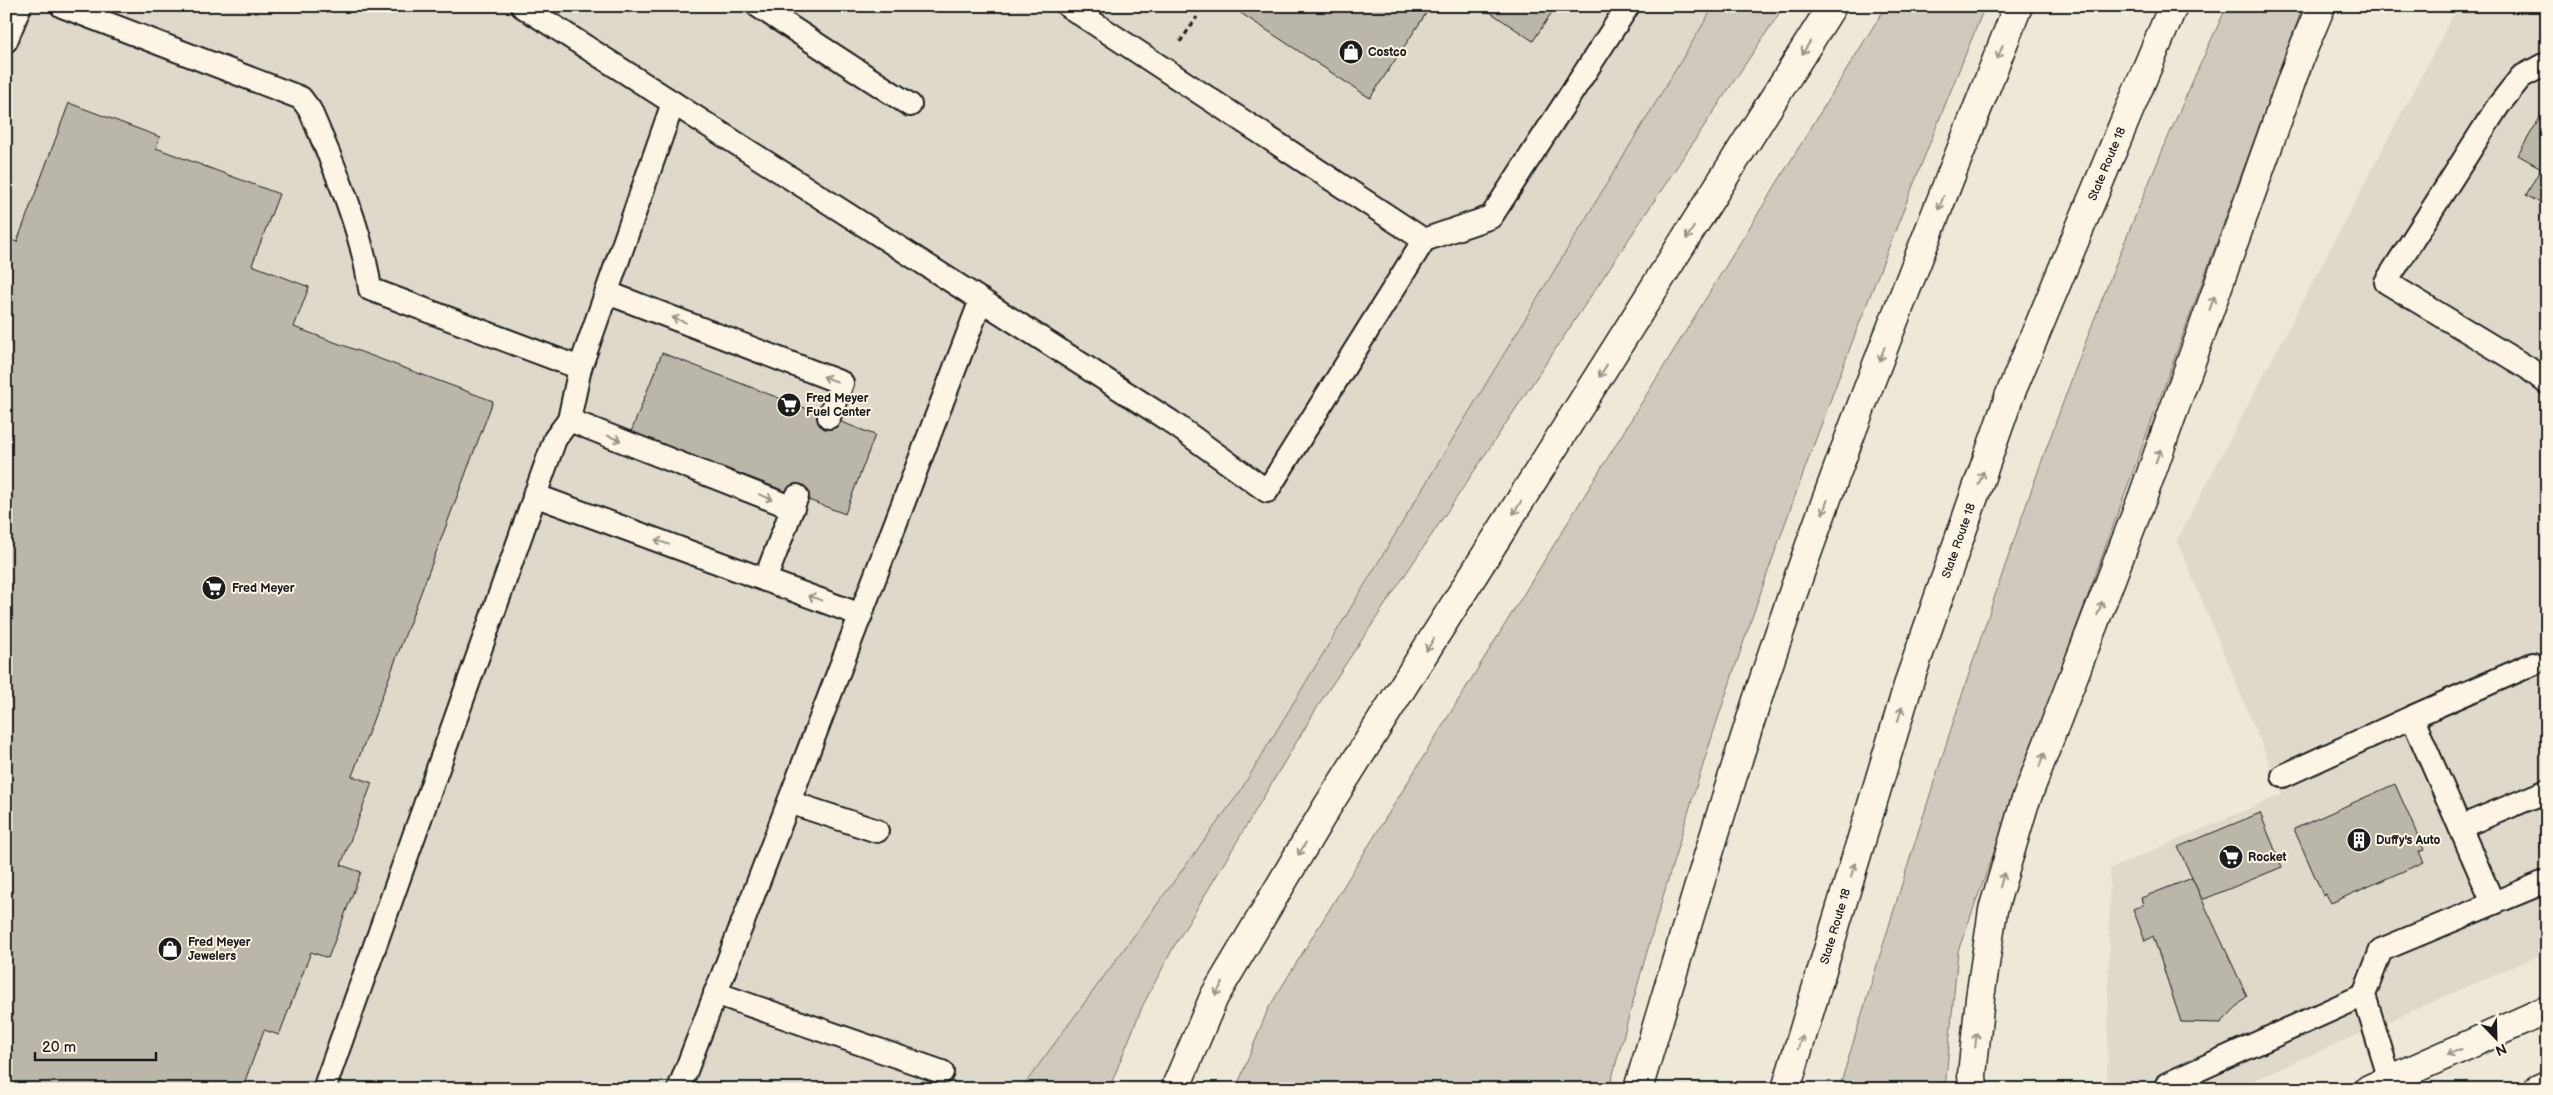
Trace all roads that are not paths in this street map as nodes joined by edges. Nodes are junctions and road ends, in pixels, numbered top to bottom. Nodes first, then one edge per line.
1 (20, 6) edge
2 (62, 6) edge
3 (522, 6) edge
4 (758, 6) edge
5 (1068, 6) edge
6 (1628, 6) edge
7 (1832, 6) edge
8 (2018, 6) edge
9 (2173, 6) edge
10 (2321, 6) edge
11 (6, 41) edge
12 (2547, 63) edge
13 (673, 103) junction
14 (910, 105) dead end
15 (1424, 240) junction
16 (608, 293) junction
17 (981, 300) junction
18 (580, 368) junction
19 (2547, 383) edge
20 (829, 417) dead end
21 (569, 420) junction
22 (534, 496) junction
23 (765, 580) junction
24 (861, 615) junction
25 (2533, 664) dead end
26 (2412, 717) junction
27 (2283, 776) dead end
28 (2547, 790) edge
29 (789, 802) junction
30 (2460, 827) junction
31 (876, 831) dead end
32 (2547, 881) edge
33 (2493, 903) junction
34 (716, 993) junction
35 (2364, 995) junction
36 (2547, 1010) edge
37 (942, 1072) dead end
38 (2380, 1084) edge
39 (2547, 1085) edge
40 (324, 1089) edge
41 (679, 1089) edge
42 (1175, 1089) edge
43 (1638, 1089) edge
44 (1786, 1089) edge
45 (1973, 1089) edge
46 (2169, 1089) edge
47 (2538, 1089) edge

1 - 11 lane
2 - 18 lane
3 - 13 lane
4 - 14 lane
5 - 15 lane
6 - 15 lane
7 -> 42 main road
8 -> 43 main road
44 -> 9 main road, State Route 18
45 -> 10 main road
12 - 19 lane
13 - 16 lane
13 - 17 lane
15 - 17 lane
16 - 18 lane
20 -> 16 lane
17 - 24 lane
18 - 21 lane
21 - 22 lane
21 -> 23 lane
23 -> 22 lane
22 - 40 lane
24 -> 23 lane
24 - 29 lane
25 - 26 lane
26 - 27 lane
26 - 30 lane
28 - 30 lane
29 - 31 lane
29 - 34 lane
30 - 33 lane
32 - 33 lane
33 - 35 lane
34 - 37 lane
34 - 41 lane
35 - 38 lane
35 - 46 lane
36 -> 38 main road
39 - 47 main road

